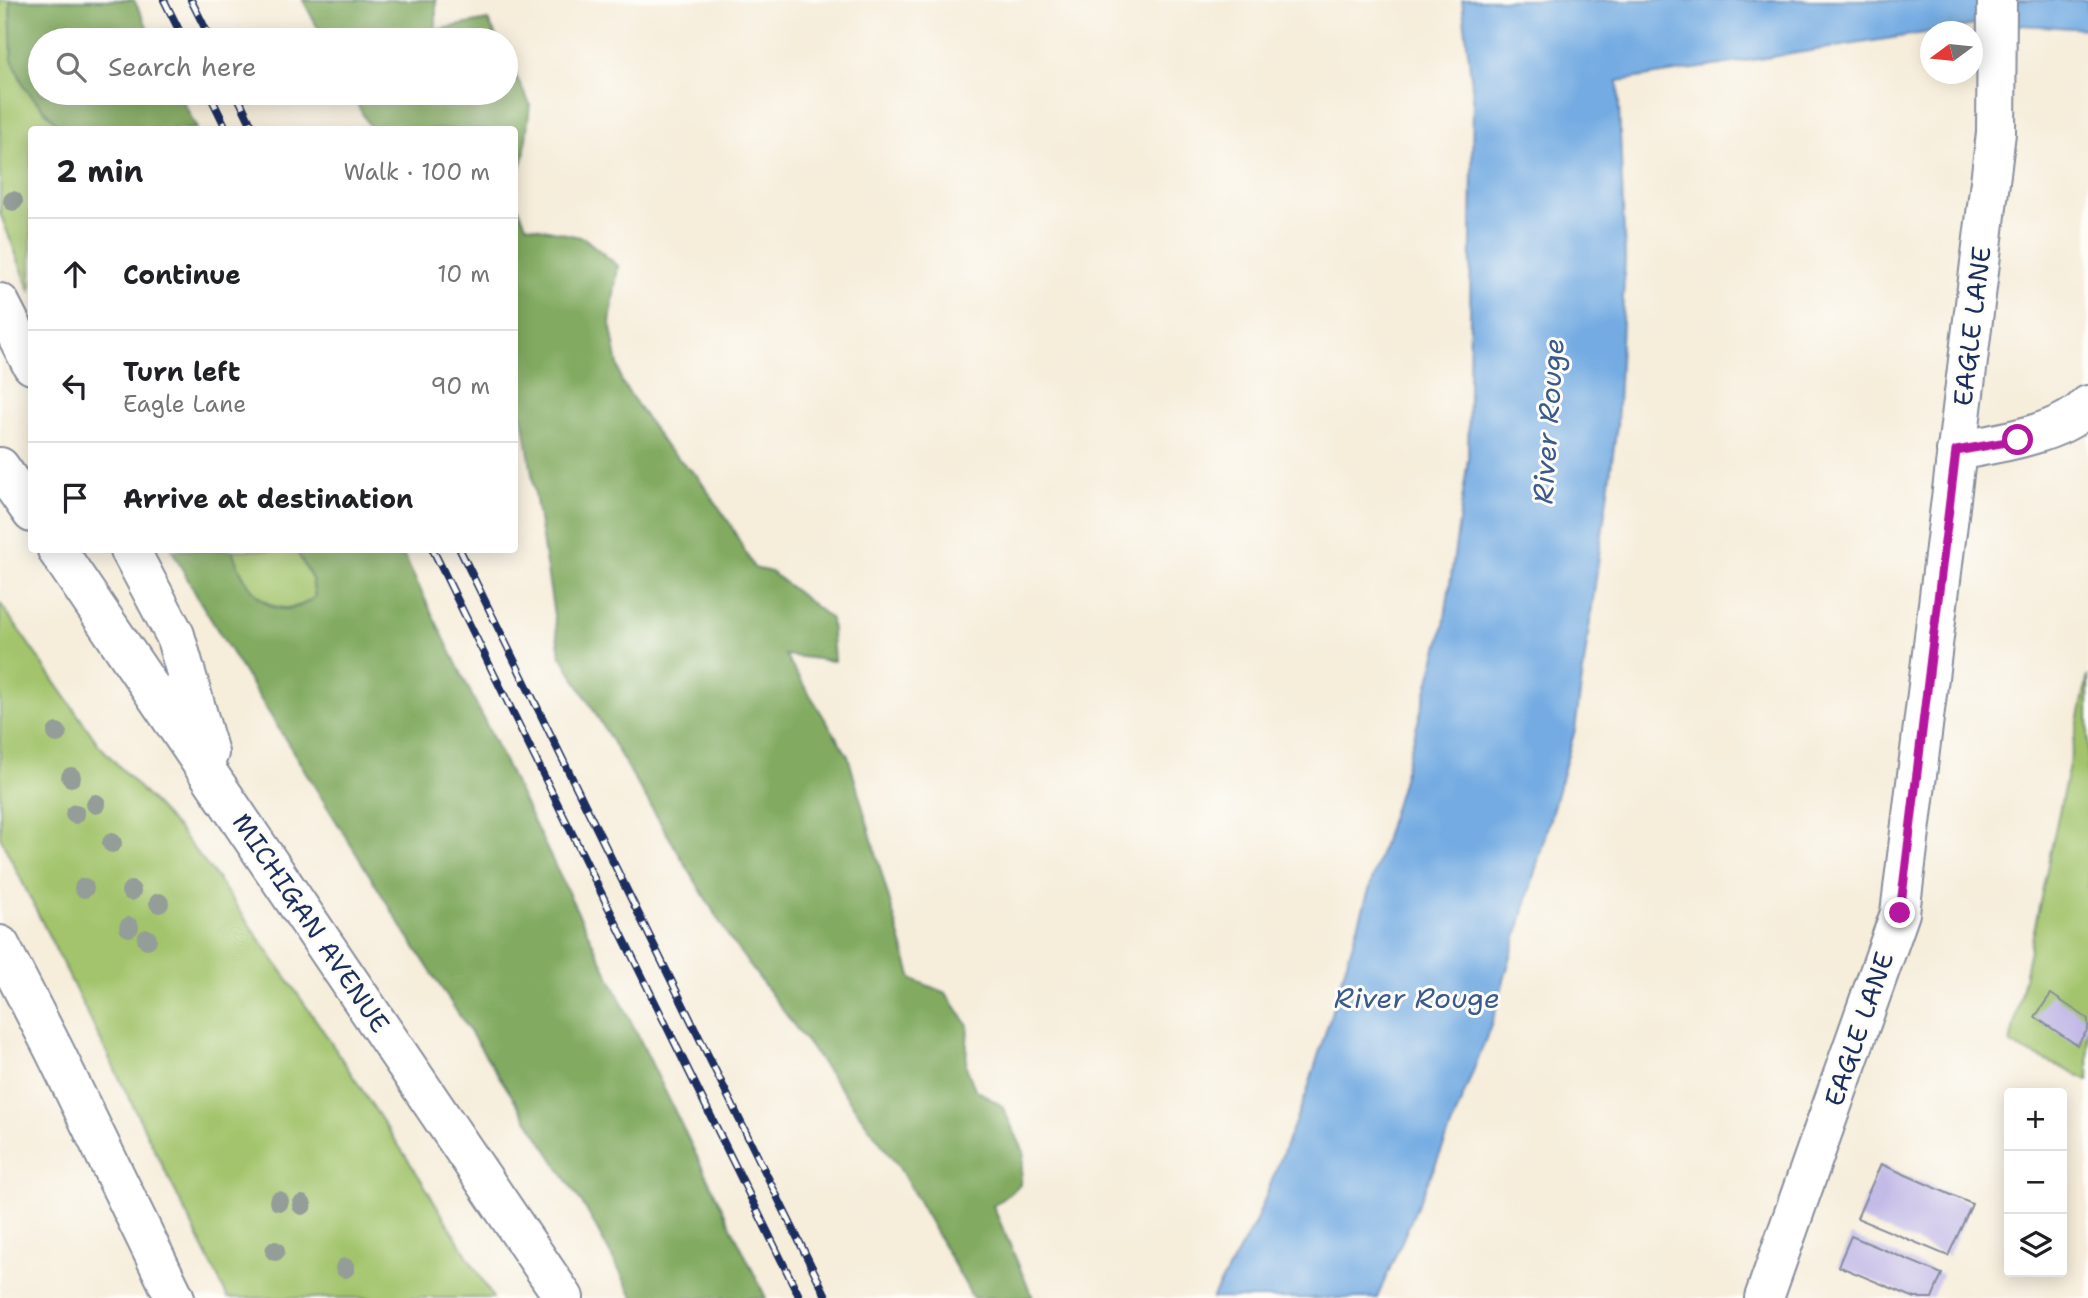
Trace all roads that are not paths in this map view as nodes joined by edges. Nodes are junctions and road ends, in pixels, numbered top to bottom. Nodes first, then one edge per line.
1 (1997, 0) edge
2 (0, 303) edge
3 (28, 357) edge
4 (2088, 405) edge
5 (1956, 451) junction
6 (0, 467) edge
7 (0, 490) edge
8 (28, 509) edge
9 (28, 511) edge
10 (59, 553) edge
11 (132, 553) edge
12 (218, 785) junction
13 (0, 945) edge
14 (0, 1002) edge
15 (54, 1050) junction
16 (176, 1298) edge
17 (564, 1298) edge
18 (1764, 1298) edge

1 - 5 main road, EAGLE LANE
2 - 3 main road
4 - 5 main road
5 - 18 main road, EAGLE LANE
6 - 8 main road
7 - 9 main road
10 - 12 main road, MICHIGAN AVENUE
11 - 12 main road
12 - 17 main road, MICHIGAN AVENUE
13 - 15 main road
14 - 15 main road
15 - 16 main road

